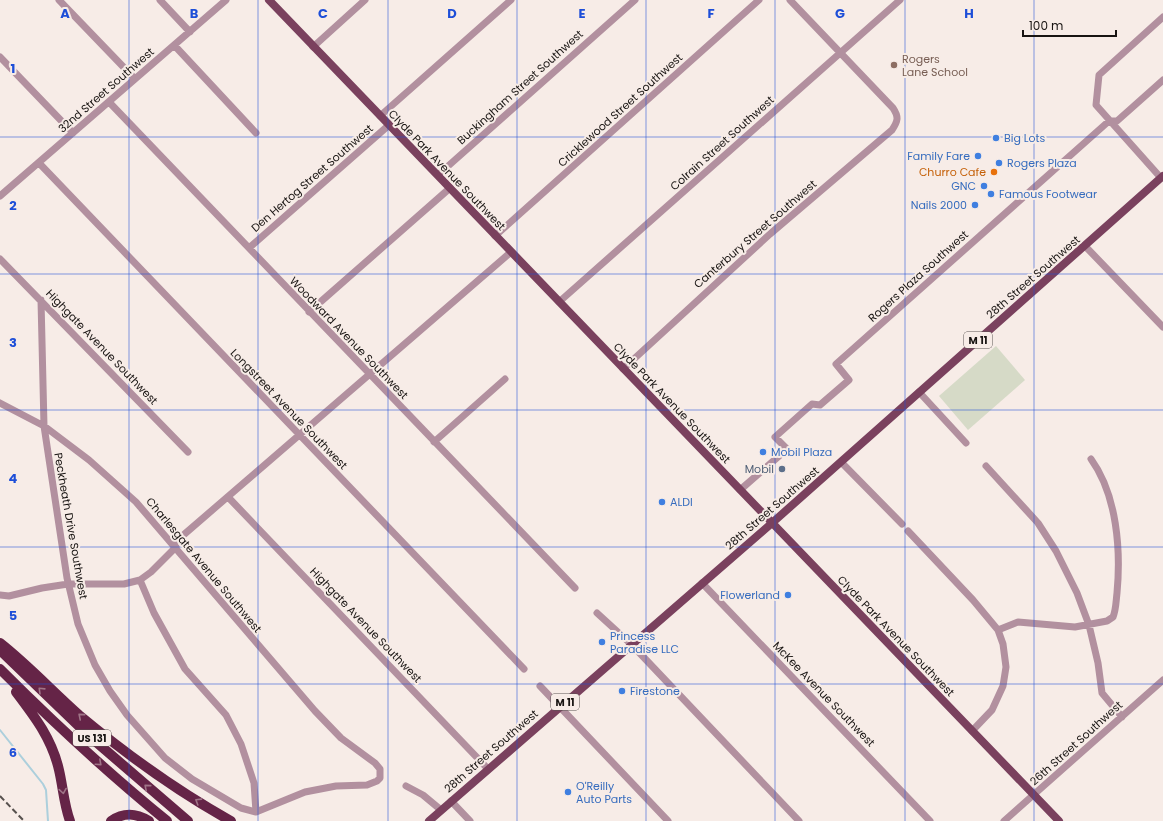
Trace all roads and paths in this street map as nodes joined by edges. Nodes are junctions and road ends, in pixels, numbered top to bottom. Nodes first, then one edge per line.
1 (59, 0) edge
2 (160, 0) edge
3 (226, 0) edge
4 (269, 0) edge
5 (366, 0) edge
6 (511, 0) edge
7 (635, 0) edge
8 (759, 0) edge
9 (790, 0) edge
10 (900, 0) edge
11 (1163, 17) edge
12 (190, 32) junction
13 (174, 46) junction
14 (313, 47) junction
15 (840, 53) junction
16 (0, 57) edge
17 (135, 80) junction
18 (1163, 80) edge
19 (109, 102) junction
20 (380, 116) junction
21 (1109, 121) junction
22 (389, 125) junction
23 (73, 133) junction
24 (256, 133) dead end
25 (39, 162) junction
26 (438, 175) junction
27 (1162, 177) edge
28 (450, 188) junction
29 (0, 196) edge
30 (495, 236) junction
31 (1084, 246) junction
32 (249, 248) junction
33 (511, 252) junction
34 (0, 258) edge
35 (41, 300) junction
36 (559, 302) junction
37 (309, 312) junction
38 (1163, 326) edge
39 (623, 369) junction
40 (370, 375) junction
41 (505, 379) dead end
42 (919, 392) junction
43 (0, 402) edge
44 (44, 426) junction
45 (299, 436) junction
46 (434, 442) junction
47 (966, 443) dead end
48 (188, 452) dead end
49 (1090, 459) dead end
50 (841, 462) junction
51 (986, 466) dead end
52 (740, 490) junction
53 (228, 497) junction
54 (772, 523) junction
55 (902, 524) dead end
56 (908, 530) dead end
57 (175, 546) junction
58 (140, 580) junction
59 (702, 583) junction
60 (68, 584) junction
61 (575, 588) dead end
62 (0, 595) edge
63 (597, 613) dead end
64 (1089, 625) junction
65 (998, 630) junction
66 (0, 643) edge
67 (632, 645) junction
68 (0, 650) edge
69 (0, 669) edge
70 (524, 669) dead end
71 (0, 672) edge
72 (1163, 680) edge
73 (540, 686) dead end
74 (559, 707) junction
75 (1122, 717) junction
76 (972, 731) junction
77 (488, 769) junction
78 (406, 786) dead end
79 (1034, 795) junction
80 (451, 801) junction
81 (441, 810) junction
82 (256, 812) junction
83 (70, 821) edge
84 (111, 821) edge
85 (149, 821) edge
86 (167, 821) edge
87 (188, 821) edge
88 (231, 821) edge
89 (429, 821) edge
90 (470, 821) edge
91 (668, 821) edge
92 (799, 821) edge
93 (930, 821) edge
94 (1004, 821) edge
95 (1059, 821) edge

1 - 17 street
2 - 12 street
3 - 12 street, 32nd Street Southwest
4 - 14 main road, Clyde Park Avenue Southwest
5 - 14 street
6 - 20 street, Den Hertog Street Southwest
7 - 26 street, Buckingham Street Southwest
8 - 30 street, Cricklewood Street Southwest
9 - 15 street
10 - 15 street, Colrain Street Southwest
11 - 21 street
12 - 13 street, 32nd Street Southwest
13 - 17 street, 32nd Street Southwest
13 - 24 street
14 - 20 main road, Clyde Park Avenue Southwest
15 - 36 street, Colrain Street Southwest
15 - 39 street, Canterbury Street Southwest
16 - 23 street
17 - 19 street, 32nd Street Southwest
18 - 21 street, Rogers Plaza Southwest
19 - 23 street, 32nd Street Southwest
19 - 32 street, Woodward Avenue Southwest
20 - 22 main road, Clyde Park Avenue Southwest
21 - 27 street
21 - 52 street, Rogers Plaza Southwest
22 - 26 main road, Clyde Park Avenue Southwest
22 - 32 street, Den Hertog Street Southwest
23 - 25 street, 32nd Street Southwest
25 - 29 street, 32nd Street Southwest
25 - 45 street, Longstreet Avenue Southwest
26 - 28 main road, Clyde Park Avenue Southwest
27 - 31 main road, 28th Street Southwest / M 11
28 - 30 main road, Clyde Park Avenue Southwest
28 - 37 street
30 - 33 main road, Clyde Park Avenue Southwest
31 - 38 street
31 - 42 main road, 28th Street Southwest / M 11
32 - 37 street, Woodward Avenue Southwest
33 - 36 main road, Clyde Park Avenue Southwest
33 - 40 street
34 - 35 street, Highgate Avenue Southwest
35 - 44 street, Peckheath Drive Southwest
35 - 48 street, Highgate Avenue Southwest
36 - 39 main road, Clyde Park Avenue Southwest
37 - 40 street, Woodward Avenue Southwest
39 - 52 main road, Clyde Park Avenue Southwest
40 - 45 street
40 - 46 street, Woodward Avenue Southwest
41 - 46 street
42 - 47 street
42 - 50 main road, 28th Street Southwest / M 11
43 - 44 street, Charlesgate Avenue Southwest
44 - 57 street, Charlesgate Avenue Southwest
44 - 60 street, Peckheath Drive Southwest
45 - 53 street
45 - 70 street, Longstreet Avenue Southwest
46 - 61 street, Woodward Avenue Southwest
49 - 64 street
50 - 54 main road, 28th Street Southwest / M 11
50 - 55 street
51 - 64 street
52 - 54 main road, Clyde Park Avenue Southwest
53 - 57 street
53 - 77 street, Highgate Avenue Southwest
54 - 59 main road, 28th Street Southwest / M 11
54 - 76 main road, Clyde Park Avenue Southwest
56 - 65 street
57 - 58 street
57 - 82 street, Charlesgate Avenue Southwest
58 - 60 street
58 - 82 street
59 - 67 main road, 28th Street Southwest / M 11
59 - 93 street, McKee Avenue Southwest
60 - 62 street
60 - 82 street, Peckheath Drive Southwest
63 - 67 street
64 - 65 street
64 - 75 street
65 - 76 street
88 -> 66 highway
67 - 74 main road, 28th Street Southwest / M 11
67 - 92 street
87 -> 68 highway, US 131
69 -> 86 highway, US 131
71 -> 83 highway
72 - 75 street, 26th Street Southwest
73 - 74 street
74 - 77 main road, 28th Street Southwest / M 11
74 - 91 street
75 - 79 street, 26th Street Southwest
76 - 79 main road, Clyde Park Avenue Southwest
77 - 80 main road, 28th Street Southwest / M 11
78 - 81 street
79 - 94 street, 26th Street Southwest
79 - 95 main road, Clyde Park Avenue Southwest
80 - 81 main road, 28th Street Southwest / M 11
80 - 90 street
81 - 89 main road, 28th Street Southwest / M 11
84 - 85 highway

